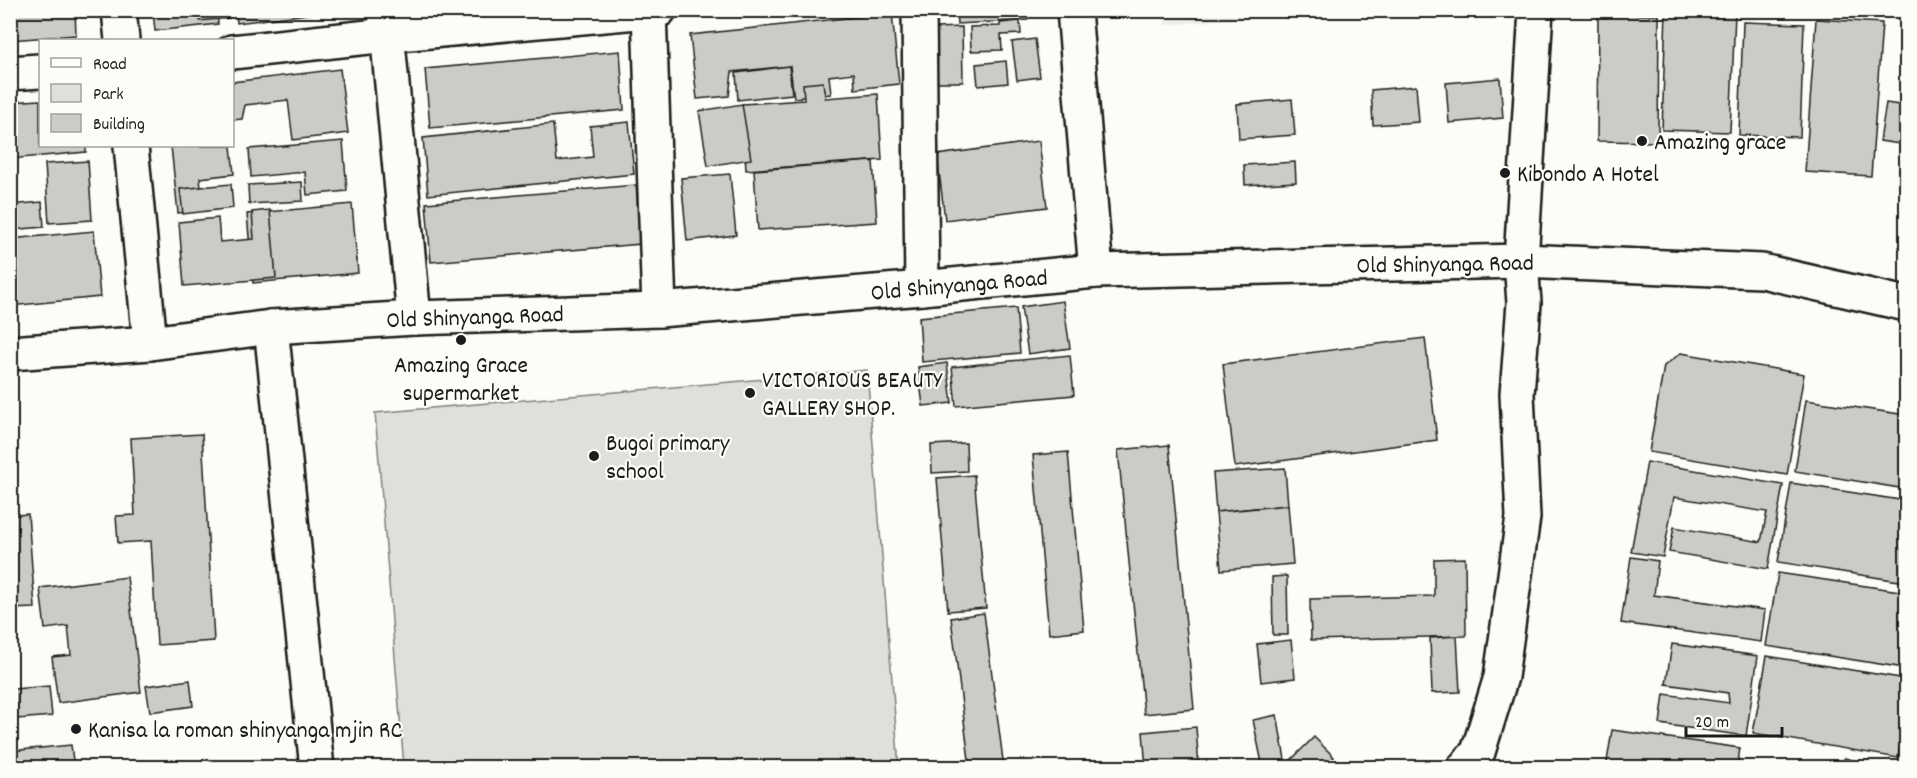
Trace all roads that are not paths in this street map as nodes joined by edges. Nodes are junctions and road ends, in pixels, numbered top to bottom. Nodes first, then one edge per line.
1 (119, 10) edge
2 (919, 10) edge
3 (1074, 10) edge
4 (1536, 10) edge
5 (652, 11) edge
6 (386, 23) edge
7 (122, 39) edge
8 (234, 52) edge
9 (39, 71) edge
10 (10, 74) edge
11 (131, 147) edge
12 (1521, 261) junction
13 (1096, 271) junction
14 (922, 288) junction
15 (1906, 304) edge
16 (659, 310) junction
17 (414, 318) junction
18 (271, 327) junction
19 (150, 343) junction
20 (10, 353) edge
21 (317, 768) edge
22 (1464, 768) edge

1 - 7 street
2 - 14 street
3 - 13 street
4 - 12 street
5 - 6 street
5 - 16 street
6 - 8 street
6 - 17 street
9 - 10 street
11 - 19 street
12 - 13 street, Old Shinyanga Road
12 - 15 street, Old Shinyanga Road
12 - 22 street
13 - 14 street, Old Shinyanga Road
14 - 16 street, Old Shinyanga Road
16 - 17 street, Old Shinyanga Road
17 - 18 street, Old Shinyanga Road
18 - 19 street, Old Shinyanga Road
18 - 21 street
19 - 20 street, Old Shinyanga Road

